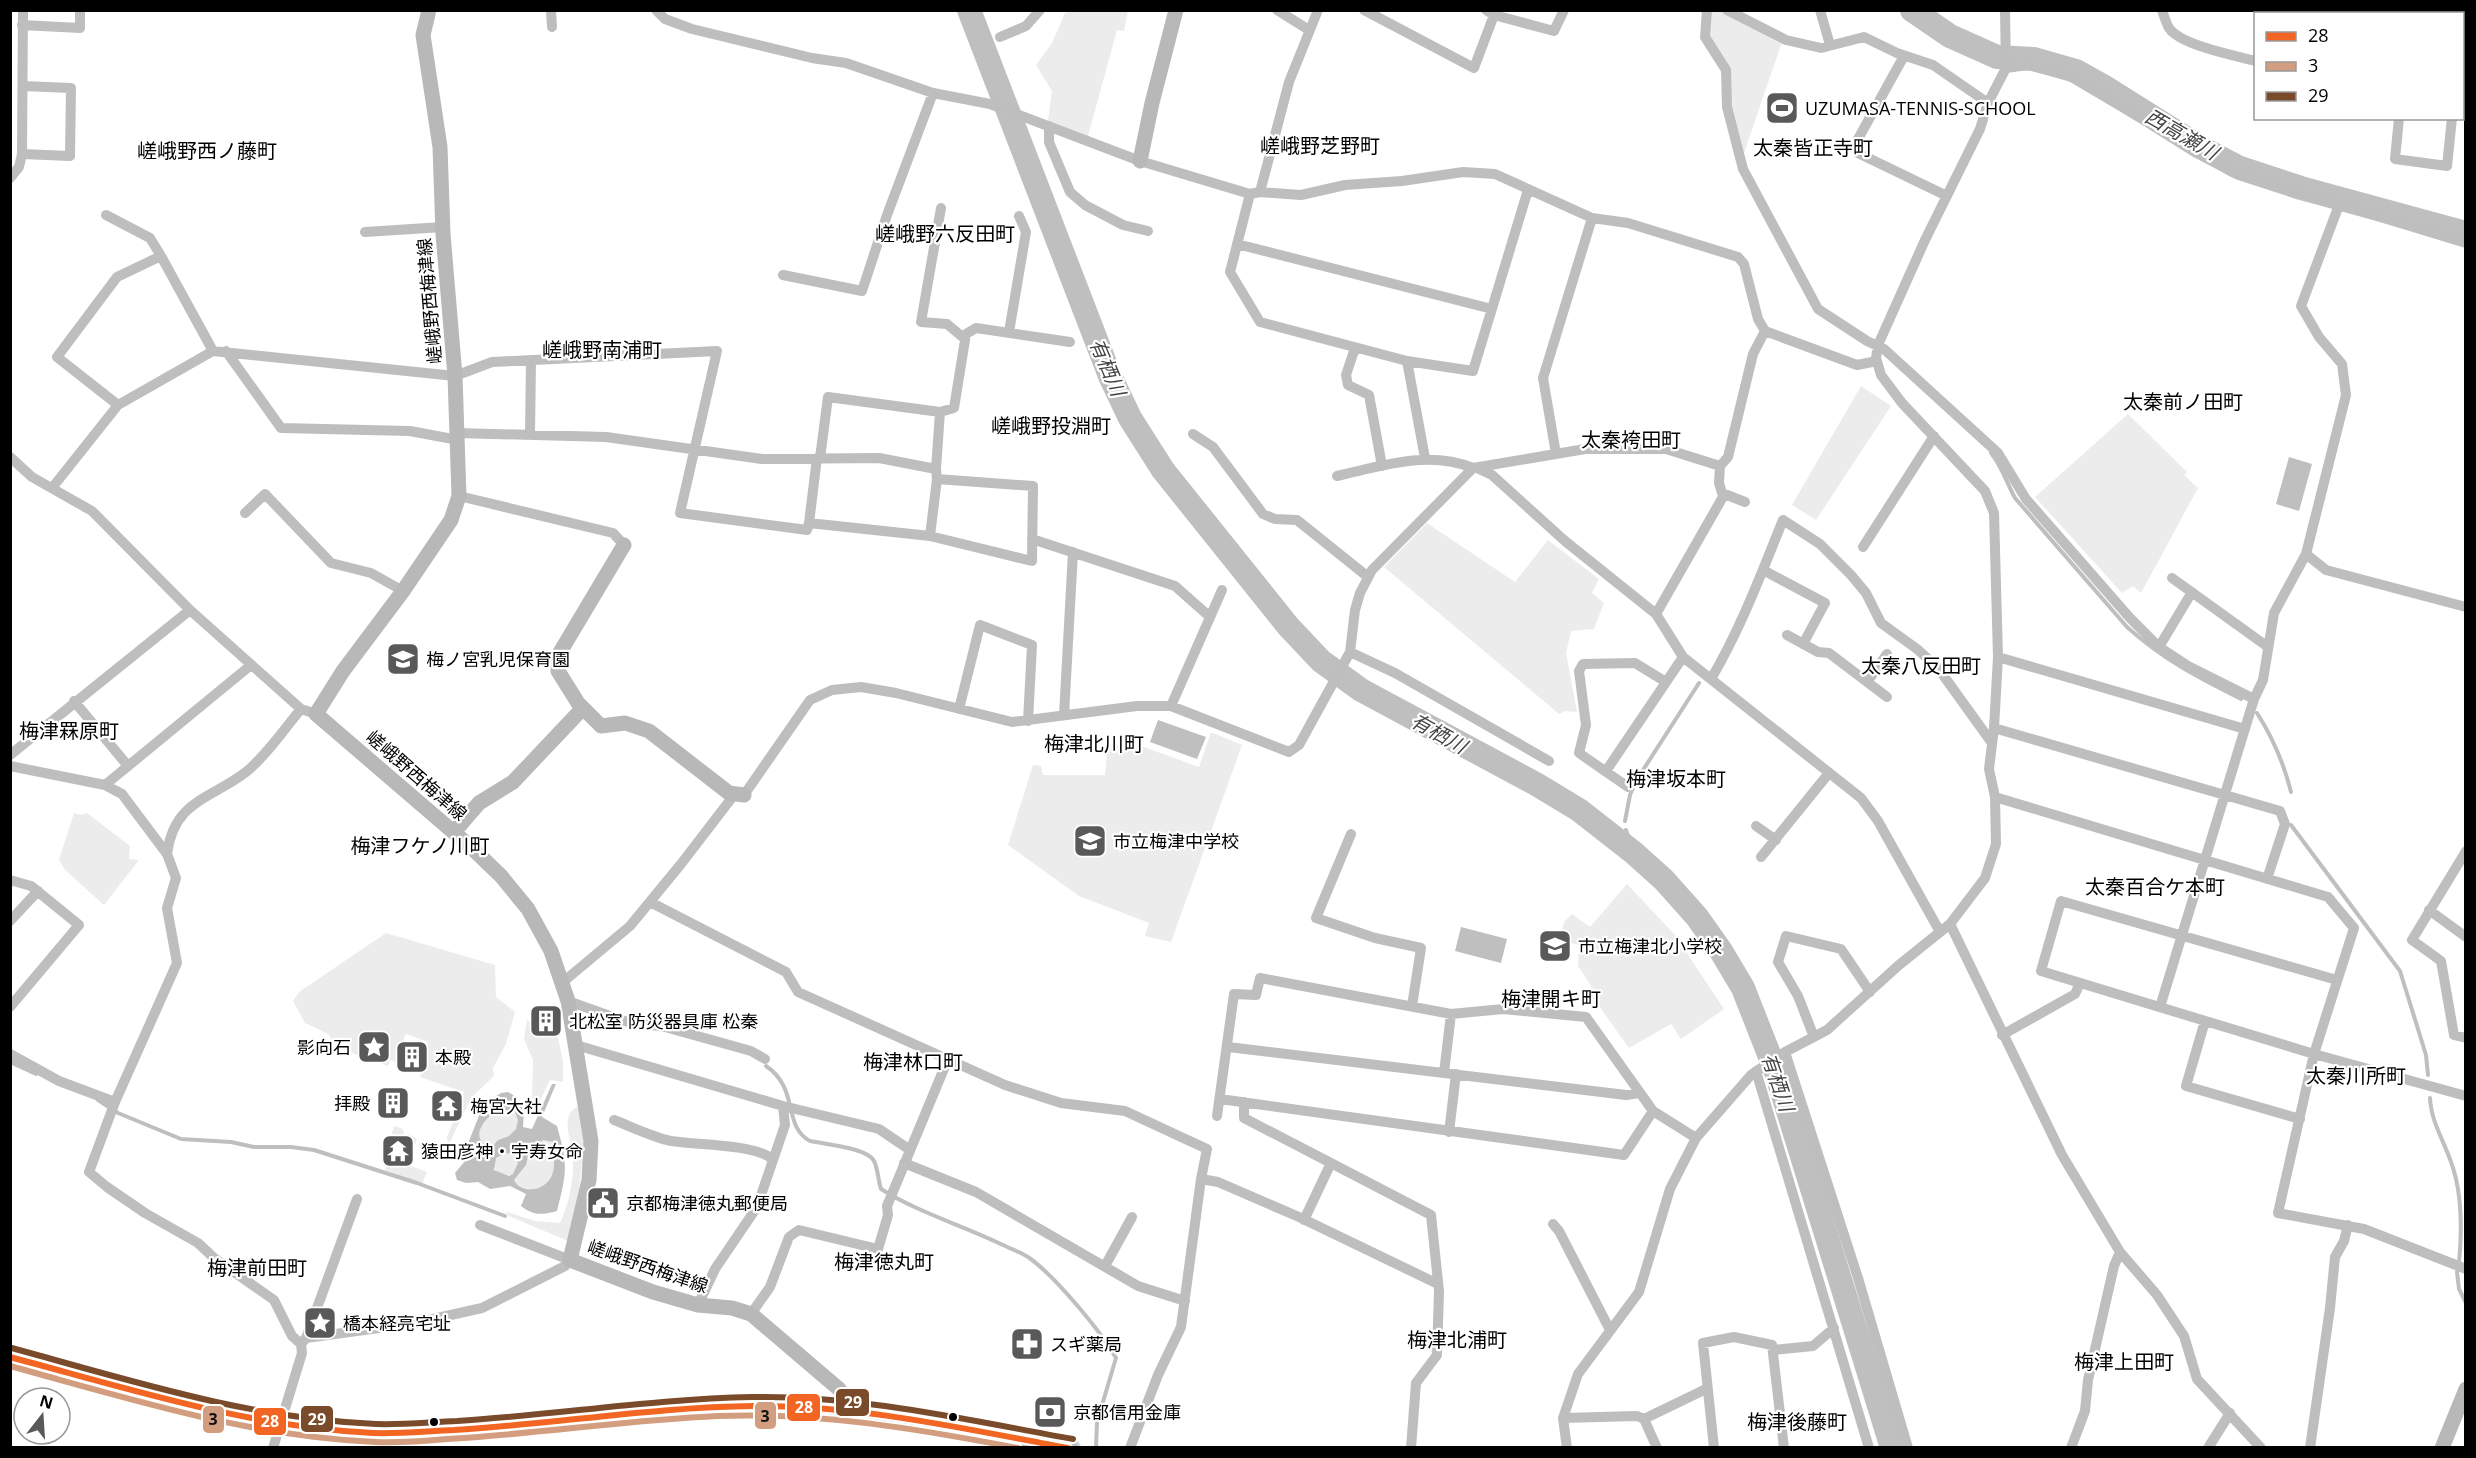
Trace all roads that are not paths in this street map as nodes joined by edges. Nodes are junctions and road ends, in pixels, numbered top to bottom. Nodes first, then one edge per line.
1 (23, 10) edge
2 (80, 10) edge
3 (429, 10) edge
4 (551, 10) edge
5 (657, 10) edge
6 (1040, 10) edge
7 (1176, 10) edge
8 (1277, 10) edge
9 (1318, 10) edge
10 (1364, 10) edge
11 (1564, 10) edge
12 (1707, 10) edge
13 (1727, 10) edge
14 (1820, 10) edge
15 (2005, 10) edge
16 (2162, 10) edge
17 (1490, 13) edge
18 (22, 25) junction
19 (552, 27) dead end
20 (1309, 30) junction
21 (1000, 37) dead end
22 (1830, 45) junction
23 (1904, 56) junction
24 (2006, 61) junction
25 (2254, 61) edge
26 (23, 86) junction
27 (933, 93) junction
28 (1988, 103) junction
29 (2399, 120) edge
30 (2452, 120) edge
31 (1049, 126) junction
32 (22, 154) junction
33 (1140, 161) junction
34 (10, 178) edge
35 (1528, 190) junction
36 (1255, 193) junction
37 (1947, 195) junction
38 (2339, 205) junction
39 (941, 208) dead end
40 (106, 215) dead end
41 (1019, 216) dead end
42 (1592, 218) junction
43 (443, 227) junction
44 (1148, 231) dead end
45 (365, 232) dead end
46 (2466, 243) edge
47 (1237, 244) junction
48 (161, 256) junction
49 (783, 275) dead end
50 (1492, 309) junction
51 (1765, 331) junction
52 (1009, 332) junction
53 (965, 339) junction
54 (1070, 342) dead end
55 (1878, 345) junction
56 (1355, 348) junction
57 (213, 351) junction
58 (226, 351) junction
59 (531, 360) junction
60 (1407, 361) junction
61 (1877, 361) junction
62 (455, 376) junction
63 (118, 405) junction
64 (940, 412) junction
65 (1193, 434) dead end
66 (530, 435) junction
67 (1934, 436) junction
68 (458, 437) junction
69 (693, 451) junction
70 (1556, 454) junction
71 (10, 457) edge
72 (818, 458) junction
73 (1425, 458) junction
74 (1382, 466) junction
75 (1720, 466) junction
76 (1475, 468) junction
77 (936, 474) junction
78 (1337, 477) dead end
79 (52, 488) junction
80 (1724, 495) junction
81 (459, 496) junction
82 (1745, 502) dead end
83 (245, 513) dead end
84 (809, 523) junction
85 (930, 536) junction
86 (1032, 538) junction
87 (624, 545) joint
88 (1863, 547) dead end
89 (1073, 552) junction
90 (2306, 555) junction
91 (1762, 570) junction
92 (1368, 577) junction
93 (2172, 578) dead end
94 (1222, 590) dead end
95 (403, 591) junction
96 (2192, 592) junction
97 (2466, 607) edge
98 (190, 610) junction
99 (1656, 614) junction
100 (1210, 617) junction
101 (1787, 635) dead end
102 (1803, 644) junction
103 (2159, 647) junction
104 (2268, 647) junction
105 (1887, 654) dead end
106 (1348, 657) junction
107 (1683, 657) junction
108 (1998, 657) junction
109 (251, 665) junction
110 (1711, 679) junction
111 (1666, 682) junction
112 (1867, 682) junction
113 (1887, 697) dead end
114 (2254, 699) junction
115 (74, 702) junction
116 (1171, 706) junction
117 (583, 708) junction
118 (959, 708) junction
119 (309, 712) junction
120 (1064, 715) junction
121 (1028, 721) junction
122 (1994, 728) junction
123 (2245, 729) junction
124 (1992, 743) junction
125 (10, 754) edge
126 (1549, 761) dead end
127 (10, 766) edge
128 (128, 766) junction
129 (1606, 771) junction
130 (1829, 773) junction
131 (105, 785) junction
132 (1628, 787) dead end
133 (2225, 794) junction
134 (739, 795) junction
135 (1995, 797) junction
136 (1756, 826) dead end
137 (454, 832) junction
138 (1352, 834) dead end
139 (1776, 840) junction
140 (2466, 850) edge
141 (168, 854) junction
142 (1761, 857) dead end
143 (2205, 860) junction
144 (2267, 879) junction
145 (10, 880) edge
146 (38, 891) junction
147 (650, 902) junction
148 (2429, 910) junction
149 (10, 921) edge
150 (1950, 924) junction
151 (1940, 932) junction
152 (2182, 936) junction
153 (2466, 937) edge
154 (2337, 980) junction
155 (563, 982) junction
156 (2080, 983) junction
157 (1870, 992) junction
158 (568, 1000) junction
159 (1412, 1006) junction
160 (10, 1007) edge
161 (2160, 1007) junction
162 (1451, 1014) junction
163 (2205, 1021) junction
164 (2002, 1035) junction
165 (1814, 1037) junction
166 (2466, 1038) edge
167 (576, 1045) junction
168 (1228, 1047) junction
169 (1783, 1053) junction
170 (10, 1054) edge
171 (2314, 1054) junction
172 (765, 1059) dead end
173 (948, 1059) junction
174 (1758, 1070) junction
175 (1444, 1073) junction
176 (1456, 1074) junction
177 (1640, 1092) junction
178 (2466, 1096) edge
179 (1220, 1099) junction
180 (115, 1102) junction
181 (1244, 1102) junction
182 (783, 1106) junction
183 (1653, 1111) junction
184 (1217, 1116) dead end
185 (2300, 1119) junction
186 (614, 1120) dead end
187 (1449, 1132) junction
188 (1696, 1138) junction
189 (910, 1150) junction
190 (772, 1159) junction
191 (1331, 1163) junction
192 (904, 1164) junction
193 (1201, 1179) junction
194 (357, 1199) dead end
195 (1132, 1217) dead end
196 (1304, 1220) junction
197 (1553, 1224) dead end
198 (480, 1225) dead end
199 (2348, 1225) junction
200 (2120, 1252) junction
201 (570, 1260) junction
202 (1105, 1266) junction
203 (2466, 1269) edge
204 (1438, 1284) junction
205 (1185, 1301) junction
206 (698, 1305) junction
207 (751, 1314) junction
208 (1834, 1328) junction
209 (1610, 1330) junction
210 (303, 1341) junction
211 (1774, 1350) junction
212 (10, 1358) edge
213 (1706, 1389) junction
214 (2466, 1389) edge
215 (853, 1411) junction
216 (2230, 1413) junction
217 (1563, 1418) junction
218 (1644, 1419) junction
219 (282, 1424) junction
220 (273, 1448) edge
221 (1071, 1448) edge
222 (1130, 1448) edge
223 (1410, 1448) edge
224 (1567, 1448) edge
225 (1657, 1448) edge
226 (1714, 1448) edge
227 (1784, 1448) edge
228 (1869, 1448) edge
229 (1908, 1448) edge
230 (2071, 1448) edge
231 (2208, 1448) edge
232 (2261, 1448) edge
233 (2310, 1448) edge
234 (2442, 1448) edge

1 - 18 street
2 - 18 street
3 - 43 main road, 嵯峨野西梅津線
4 - 19 street
5 - 27 street
6 - 21 street
7 - 33 main road
8 - 20 street
9 - 20 street
10 - 17 street
11 - 17 street
12 - 55 street
13 - 22 street
14 - 22 street
15 - 24 street
16 - 25 street
18 - 26 street
20 - 36 street
22 - 23 street
23 - 28 street
23 - 37 street
24 - 28 street
24 - 38 street
26 - 32 street
26 - 32 street
27 - 31 street
27 - 49 street
28 - 37 street
29 - 30 street
31 - 33 street
31 - 44 street
32 - 34 street
33 - 36 street
35 - 36 street
35 - 42 street
35 - 50 street
36 - 47 street
37 - 55 street
38 - 46 street
38 - 90 street
39 - 53 street
40 - 48 street
41 - 52 street
42 - 51 street
42 - 70 street
43 - 45 street
43 - 62 main road, 嵯峨野西梅津線
47 - 50 street
47 - 56 street
48 - 57 street
48 - 63 street
50 - 60 street
51 - 61 street
51 - 75 street
52 - 53 street
52 - 54 street
53 - 64 street
55 - 61 street
55 - 103 street
56 - 60 street
56 - 74 street
57 - 58 street
57 - 63 street
58 - 62 street
58 - 68 street
59 - 62 street
59 - 66 street
59 - 69 street
60 - 73 street
61 - 67 street
62 - 68 main road, 嵯峨野西梅津線
63 - 79 street
64 - 72 street
64 - 77 street
65 - 92 street
66 - 68 street
66 - 69 street
67 - 88 street
67 - 108 street
68 - 81 main road, 嵯峨野西梅津線
69 - 72 street
69 - 84 street
70 - 75 street
70 - 76 street
71 - 79 street
72 - 77 street
72 - 84 street
73 - 74 street
73 - 76 street
74 - 78 street
75 - 80 street
76 - 92 street
76 - 99 street
77 - 85 street
77 - 86 street
79 - 98 street
80 - 82 street
80 - 99 street
81 - 87 street
81 - 95 main road, 嵯峨野西梅津線
83 - 95 street
84 - 85 street
85 - 86 street
86 - 89 street
87 - 117 main road
89 - 100 street
89 - 120 street
90 - 97 street
90 - 104 street
91 - 102 street
91 - 110 street
91 - 124 street
92 - 106 street
93 - 96 street
94 - 100 street
95 - 119 main road, 嵯峨野西梅津線
96 - 103 street
96 - 104 street
98 - 109 street
98 - 115 street
99 - 107 street
100 - 116 street
101 - 102 street
102 - 112 street
103 - 114 street
104 - 114 street
105 - 112 street
106 - 116 street
106 - 126 street
107 - 110 street
107 - 111 street
108 - 122 street
108 - 123 street
109 - 119 street
109 - 128 street
110 - 130 street
111 - 129 street
111 - 129 street
112 - 113 street
114 - 123 street
115 - 125 street
115 - 128 street
116 - 120 street
117 - 134 main road
117 - 137 main road
118 - 121 street
118 - 121 street
118 - 134 street
119 - 137 main road, 嵯峨野西梅津線
119 - 141 street
120 - 121 street
122 - 124 street
122 - 133 street
123 - 133 street
124 - 135 street
127 - 131 street
128 - 131 street
129 - 132 street
130 - 139 street
130 - 151 street
131 - 141 street
133 - 143 street
133 - 144 street
134 - 147 street
135 - 143 street
135 - 150 street
136 - 139 street
137 - 155 main road, 嵯峨野西梅津線
138 - 159 street
139 - 142 street
140 - 148 street
141 - 180 street
143 - 144 street
143 - 152 street
144 - 154 street
145 - 146 street
146 - 149 street
146 - 160 street
147 - 155 street
147 - 173 street
148 - 153 street
148 - 166 street
150 - 151 street
150 - 164 street
151 - 157 street
152 - 154 street
152 - 156 street
152 - 161 street
154 - 171 street
155 - 158 main road, 嵯峨野西梅津線
156 - 161 street
156 - 164 street
157 - 165 street
157 - 165 street
158 - 167 main road, 嵯峨野西梅津線
158 - 172 street
159 - 162 street
159 - 168 street
161 - 163 street
162 - 175 street
162 - 177 street
163 - 171 street
163 - 185 street
164 - 200 street
165 - 169 street
167 - 182 street
167 - 201 main road, 嵯峨野西梅津線
168 - 175 street
168 - 179 street
169 - 174 street
169 - 229 street
170 - 180 street
171 - 178 street
171 - 185 street
173 - 189 street
173 - 193 street
174 - 188 street
174 - 208 street
175 - 176 street
176 - 177 street
176 - 187 street
177 - 183 street
179 - 181 street
179 - 184 street
180 - 210 street
181 - 187 street
181 - 191 street
182 - 189 street
182 - 190 street
183 - 187 street
183 - 188 street
185 - 199 street
186 - 190 street
188 - 209 street
189 - 192 street
190 - 206 street
191 - 196 street
191 - 204 street
192 - 202 street
192 - 207 street
193 - 196 street
193 - 205 street
194 - 210 street
195 - 202 street
196 - 204 street
197 - 209 street
198 - 201 street
199 - 203 street
199 - 233 street
200 - 216 street
200 - 230 street
201 - 206 main road, 嵯峨野西梅津線
201 - 210 street
202 - 205 street
204 - 223 street
205 - 222 street
206 - 207 main road, 嵯峨野西梅津線
207 - 215 main road, 嵯峨野西梅津線
208 - 211 street
208 - 228 street
209 - 217 street
210 - 219 street
211 - 213 street
211 - 227 street
212 - 219 main road
213 - 218 street
213 - 226 street
214 - 234 main road
215 - 219 main road
215 - 221 main road
216 - 231 street
216 - 232 street
217 - 218 street
217 - 224 street
218 - 225 street
219 - 220 street

